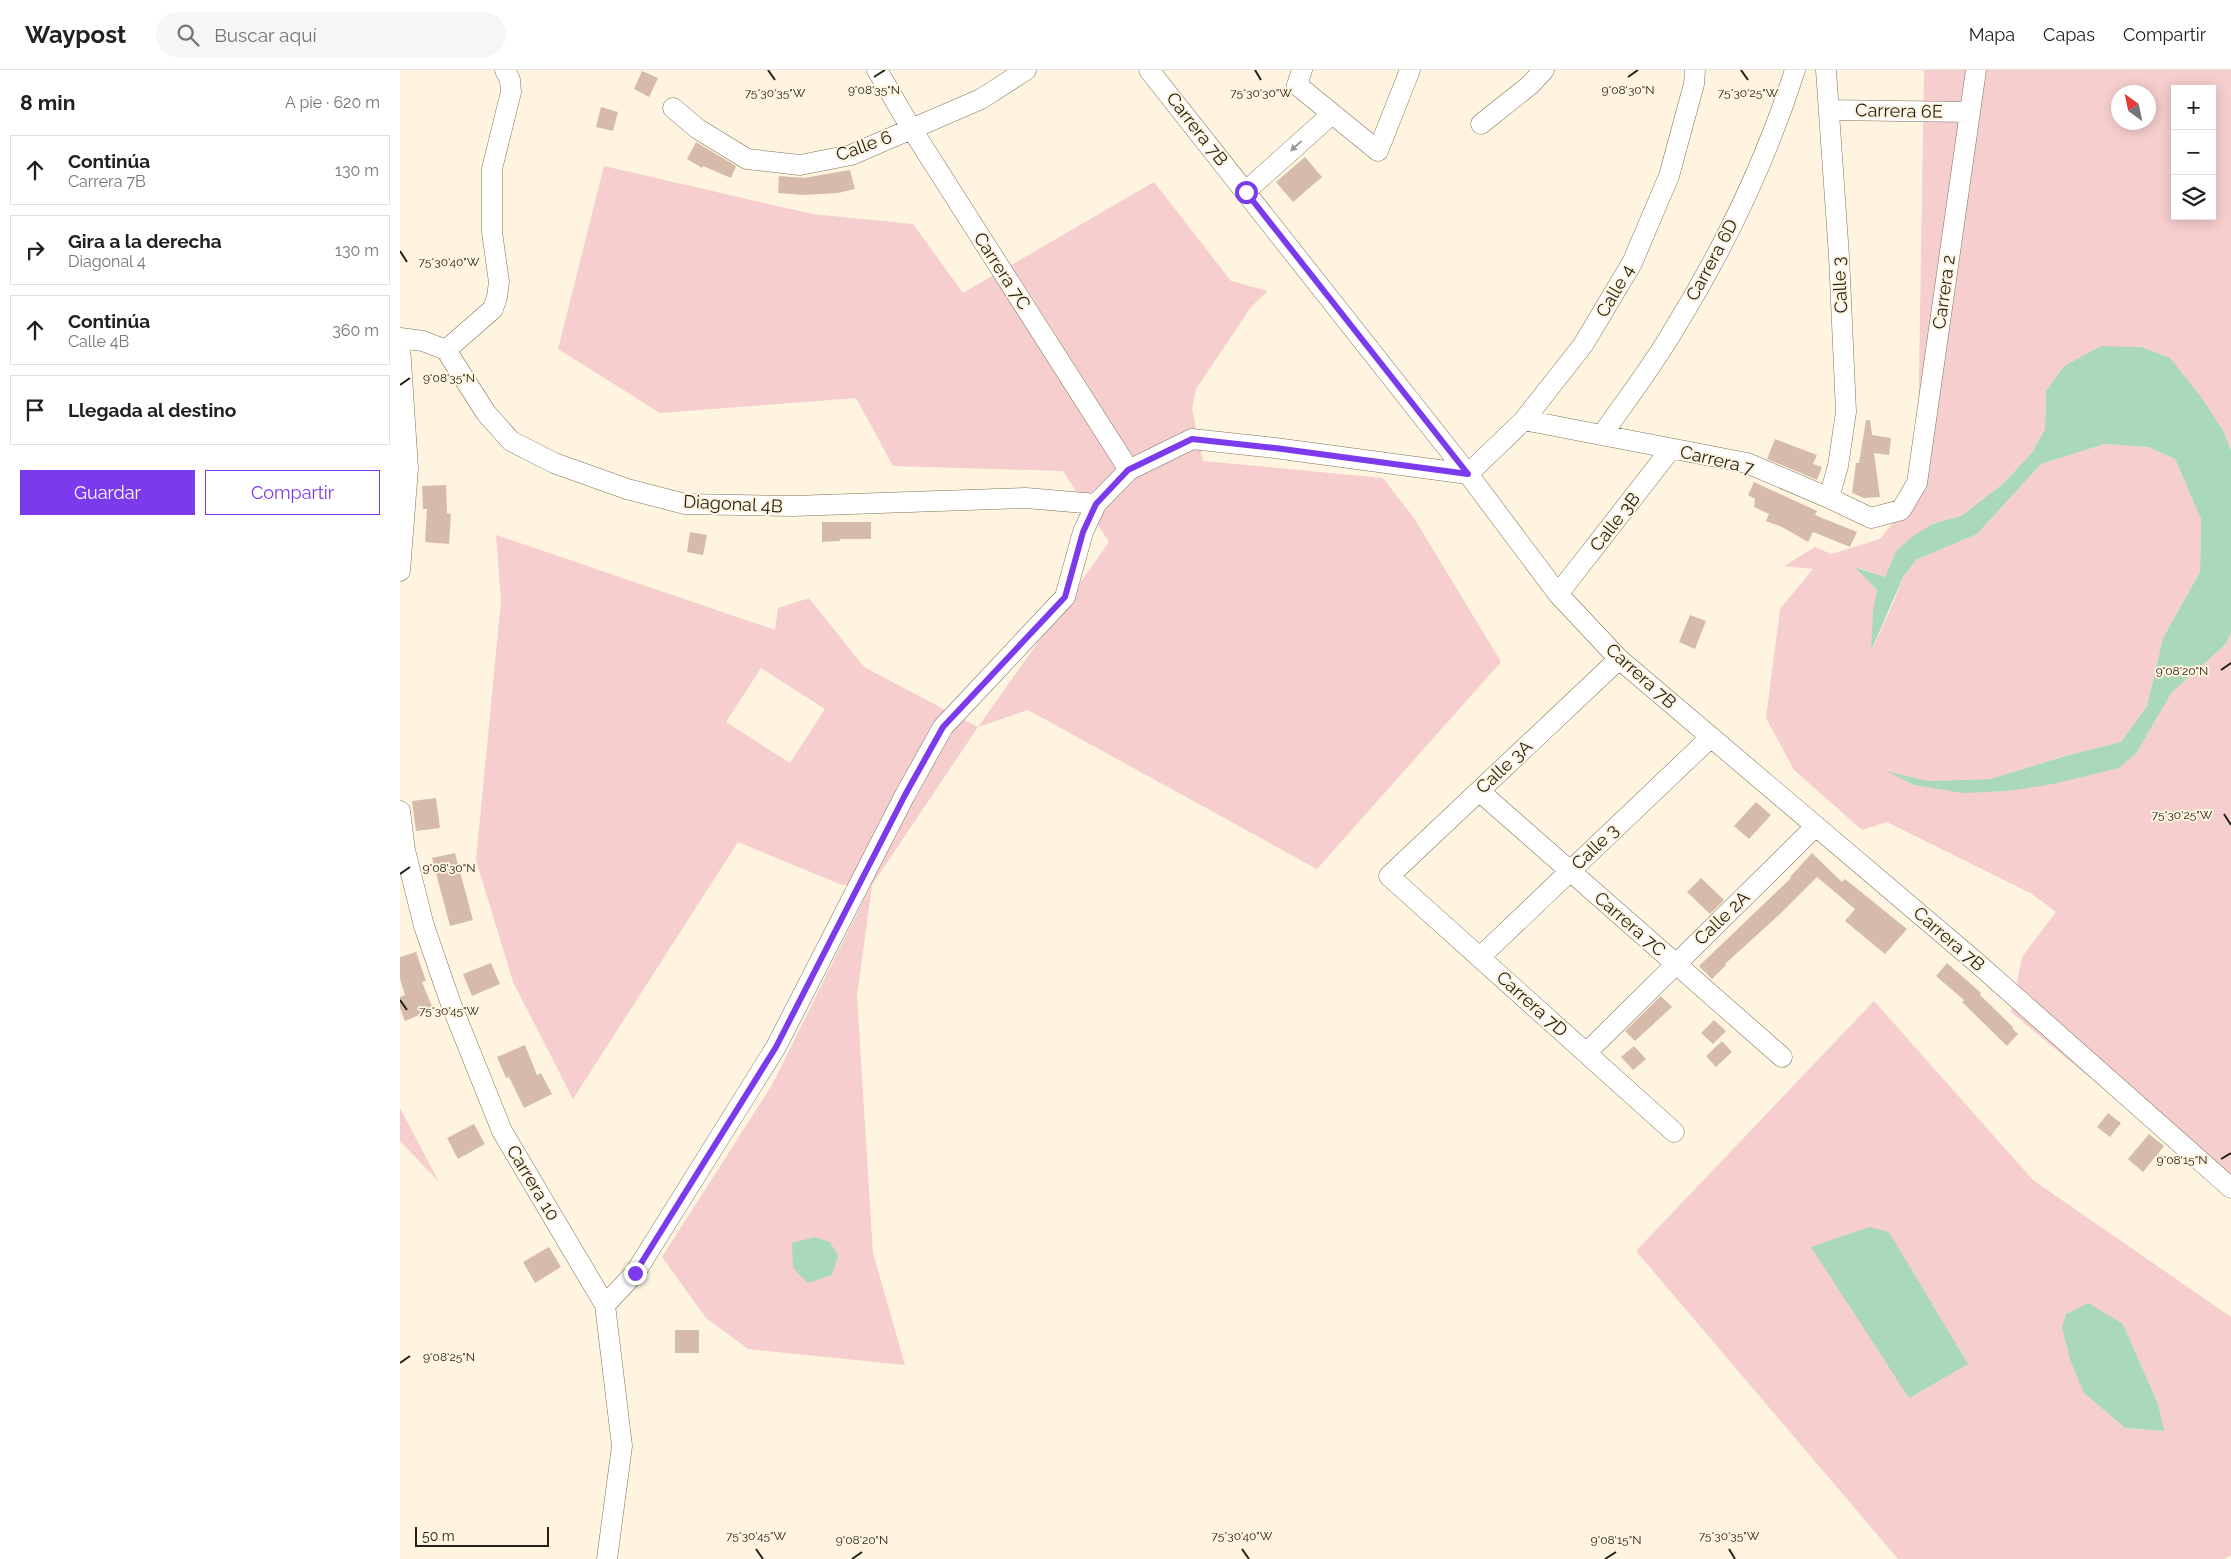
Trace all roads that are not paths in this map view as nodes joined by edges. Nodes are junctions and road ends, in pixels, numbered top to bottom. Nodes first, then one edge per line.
1 (505, 70) edge
2 (877, 70) edge
3 (1026, 70) edge
4 (1149, 70) edge
5 (1410, 70) edge
6 (1544, 70) edge
7 (1695, 70) edge
8 (1794, 70) edge
9 (1826, 70) edge
10 (1976, 70) edge
11 (1300, 78) edge
12 (673, 108) dead end
13 (1829, 110) junction
14 (1969, 112) junction
15 (1332, 114) junction
16 (1481, 124) dead end
17 (911, 128) junction
18 (1246, 192) junction
19 (400, 338) edge
20 (400, 346) edge
21 (446, 350) junction
22 (1524, 420) junction
23 (1602, 435) junction
24 (1671, 449) junction
25 (1128, 470) junction
26 (1468, 474) junction
27 (1829, 498) junction
28 (1096, 504) junction
29 (1901, 510) joint
30 (400, 571) edge
31 (1558, 594) junction
32 (1619, 659) junction
33 (1711, 737) junction
34 (1479, 791) junction
35 (400, 811) edge
36 (1816, 826) junction
37 (1570, 871) junction
38 (1389, 876) joint
39 (1480, 957) junction
40 (1676, 964) junction
41 (1586, 1053) junction
42 (1782, 1057) dead end
43 (1674, 1132) dead end
44 (2231, 1188) edge
45 (604, 1305) junction
46 (606, 1559) edge

1 - 21 street
2 - 17 street, Carrera 7C
3 - 17 street, Calle 6
4 - 18 street, Carrera 7B
5 - 15 street
6 - 16 street
7 - 22 street, Calle 4
8 - 23 street, Carrera 6D
9 - 13 street, Calle 3
10 - 14 street, Carrera 2
11 - 15 street
12 - 17 street, Calle 6
13 - 14 street, Carrera 6E
13 - 27 street, Calle 3
14 - 29 street, Carrera 2
15 -> 18 street
17 - 25 street, Carrera 7C
18 - 26 street, Carrera 7B
19 - 21 street
20 - 30 street
21 - 28 street, Diagonal 4B
22 - 23 street, Carrera 7
22 - 26 street, Calle 4
23 - 24 street, Carrera 7
24 - 27 street, Carrera 7
24 - 31 street, Calle 3B
25 - 26 street
25 - 28 street
26 - 31 street, Carrera 7B
27 - 29 street, Carrera 7
28 - 45 street
31 - 32 street, Carrera 7B
32 - 33 street, Carrera 7B
32 - 34 street, Calle 3A
33 - 36 street, Carrera 7B
33 - 37 street, Calle 3
34 - 37 street, Carrera 7C
34 - 38 street, Calle 3A
35 - 45 street, Carrera 10
36 - 40 street, Calle 2A
36 - 44 street, Carrera 7B
37 - 39 street, Calle 3
37 - 40 street, Carrera 7C
38 - 39 street, Carrera 7D
39 - 41 street, Carrera 7D
40 - 41 street, Calle 2A
40 - 42 street, Carrera 7C
41 - 43 street, Carrera 7D
45 - 46 street, Carrera 10

